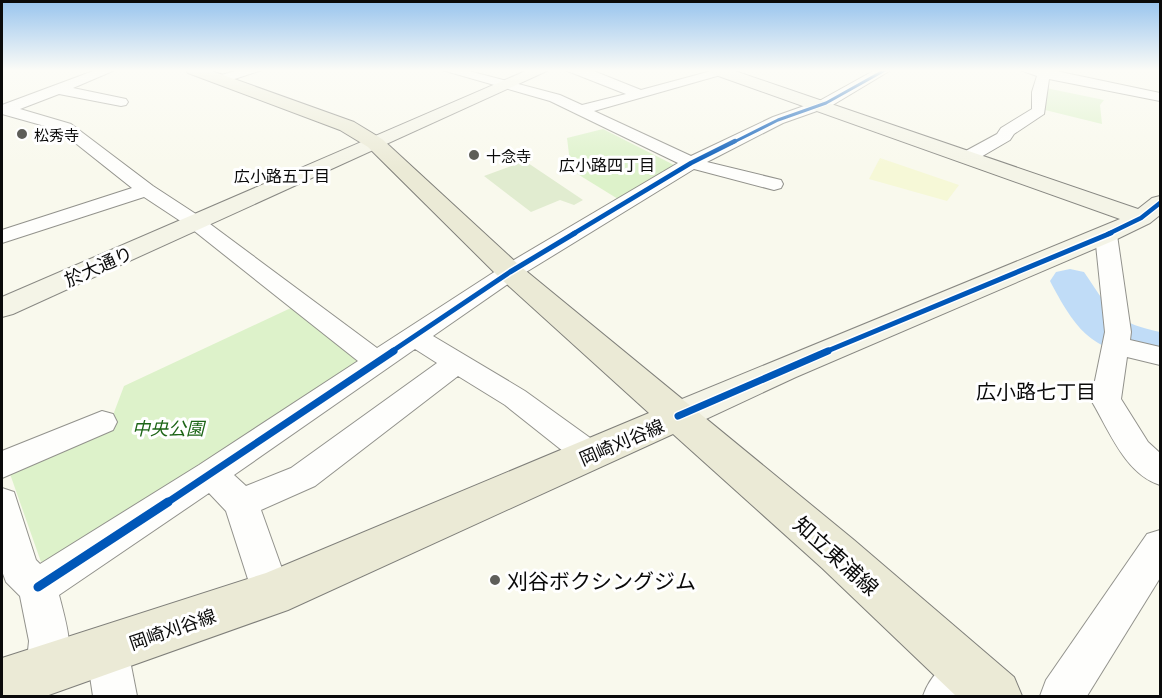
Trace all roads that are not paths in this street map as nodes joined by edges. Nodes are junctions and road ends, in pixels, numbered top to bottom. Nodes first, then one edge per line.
1 (23, 103) edge
2 (282, 103) edge
3 (469, 103) edge
4 (565, 103) edge
5 (608, 103) edge
6 (812, 103) edge
7 (824, 103) edge
8 (1039, 103) edge
9 (819, 105) junction
10 (4, 109) edge
11 (582, 110) junction
12 (375, 143) junction
13 (968, 157) junction
14 (691, 163) junction
15 (774, 184) dead end
16 (146, 190) junction
17 (1153, 212) edge
18 (195, 222) junction
19 (1106, 235) junction
20 (2, 237) edge
21 (510, 272) junction
22 (2, 308) edge
23 (415, 337) junction
24 (1117, 340) junction
25 (1161, 356) edge
26 (376, 362) junction
27 (458, 362) junction
28 (678, 416) junction
29 (102, 422) dead end
30 (588, 454) junction
31 (2, 465) edge
32 (1161, 472) edge
33 (211, 474) junction
34 (2, 502) edge
35 (241, 503) junction
36 (1161, 546) edge
37 (38, 587) junction
38 (271, 594) junction
39 (107, 650) junction
40 (48, 670) junction
41 (2, 685) edge
42 (969, 689) edge
43 (115, 696) edge
44 (1062, 696) edge

1 - 10 street
2 - 12 main road, 岡崎刈谷線
3 - 12 street, 於大通り
4 - 11 street
5 - 11 street
6 - 9 street
7 - 9 street
8 - 13 street
9 - 13 street
9 - 14 street
10 - 16 street
11 - 14 street
12 - 18 street, 於大通り
12 - 21 main road, 岡崎刈谷線
13 - 17 street
14 - 15 street
14 - 21 street
16 - 18 street
16 - 20 street
17 - 19 street
18 - 22 street, 於大通り
18 - 26 street
19 - 24 street
19 - 28 street
21 - 23 street
21 - 28 main road, 岡崎刈谷線
23 - 26 street
23 - 27 street
24 - 25 street
24 - 32 street
26 - 33 street
27 - 30 street
27 - 35 street
28 - 30 main road, 岡崎刈谷線
28 - 42 main road, 知立東浦線
29 - 31 street
30 - 38 main road, 岡崎刈谷線
33 - 35 street
33 - 37 street
34 - 37 street
35 - 38 street
36 - 44 street
37 - 40 street
38 - 39 main road, 岡崎刈谷線
39 - 40 main road, 岡崎刈谷線
39 - 43 street
40 - 41 main road, 岡崎刈谷線

